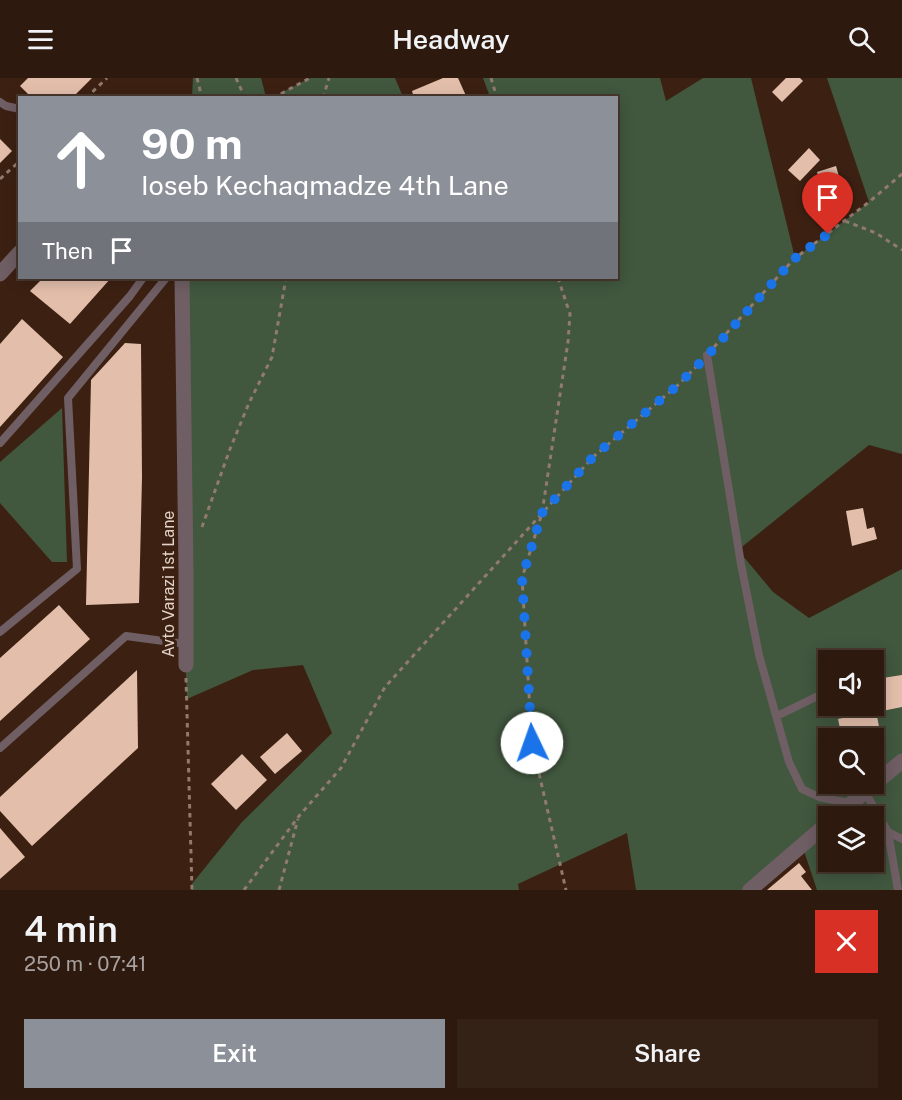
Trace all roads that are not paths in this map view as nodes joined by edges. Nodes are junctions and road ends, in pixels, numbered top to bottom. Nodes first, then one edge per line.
1 (0, 102) edge
2 (18, 109) edge
3 (18, 254) edge
4 (0, 273) edge
5 (142, 279) edge
6 (165, 279) edge
7 (182, 279) edge
8 (707, 356) road end
9 (0, 443) edge
10 (0, 632) edge
11 (186, 644) junction
12 (186, 665) road end
13 (818, 696) edge
14 (777, 716) junction
15 (0, 748) edge
16 (902, 761) edge
17 (884, 776) edge
18 (863, 794) edge
19 (866, 794) edge
20 (851, 804) junction
21 (848, 806) edge
22 (818, 832) edge
23 (888, 832) junction
24 (902, 839) edge
25 (750, 890) edge
26 (898, 890) edge

1 - 2 lane
3 - 4 street
5 - 9 lane
6 - 10 lane
7 - 11 street, Avto Varazi 1st Lane
8 - 14 lane
11 - 12 street, Avto Varazi 1st Lane
11 - 15 lane
13 - 14 lane
14 - 20 lane
16 - 17 street
18 - 20 street
19 - 23 lane
20 - 21 street
22 - 25 street
23 - 24 lane
23 - 26 lane

